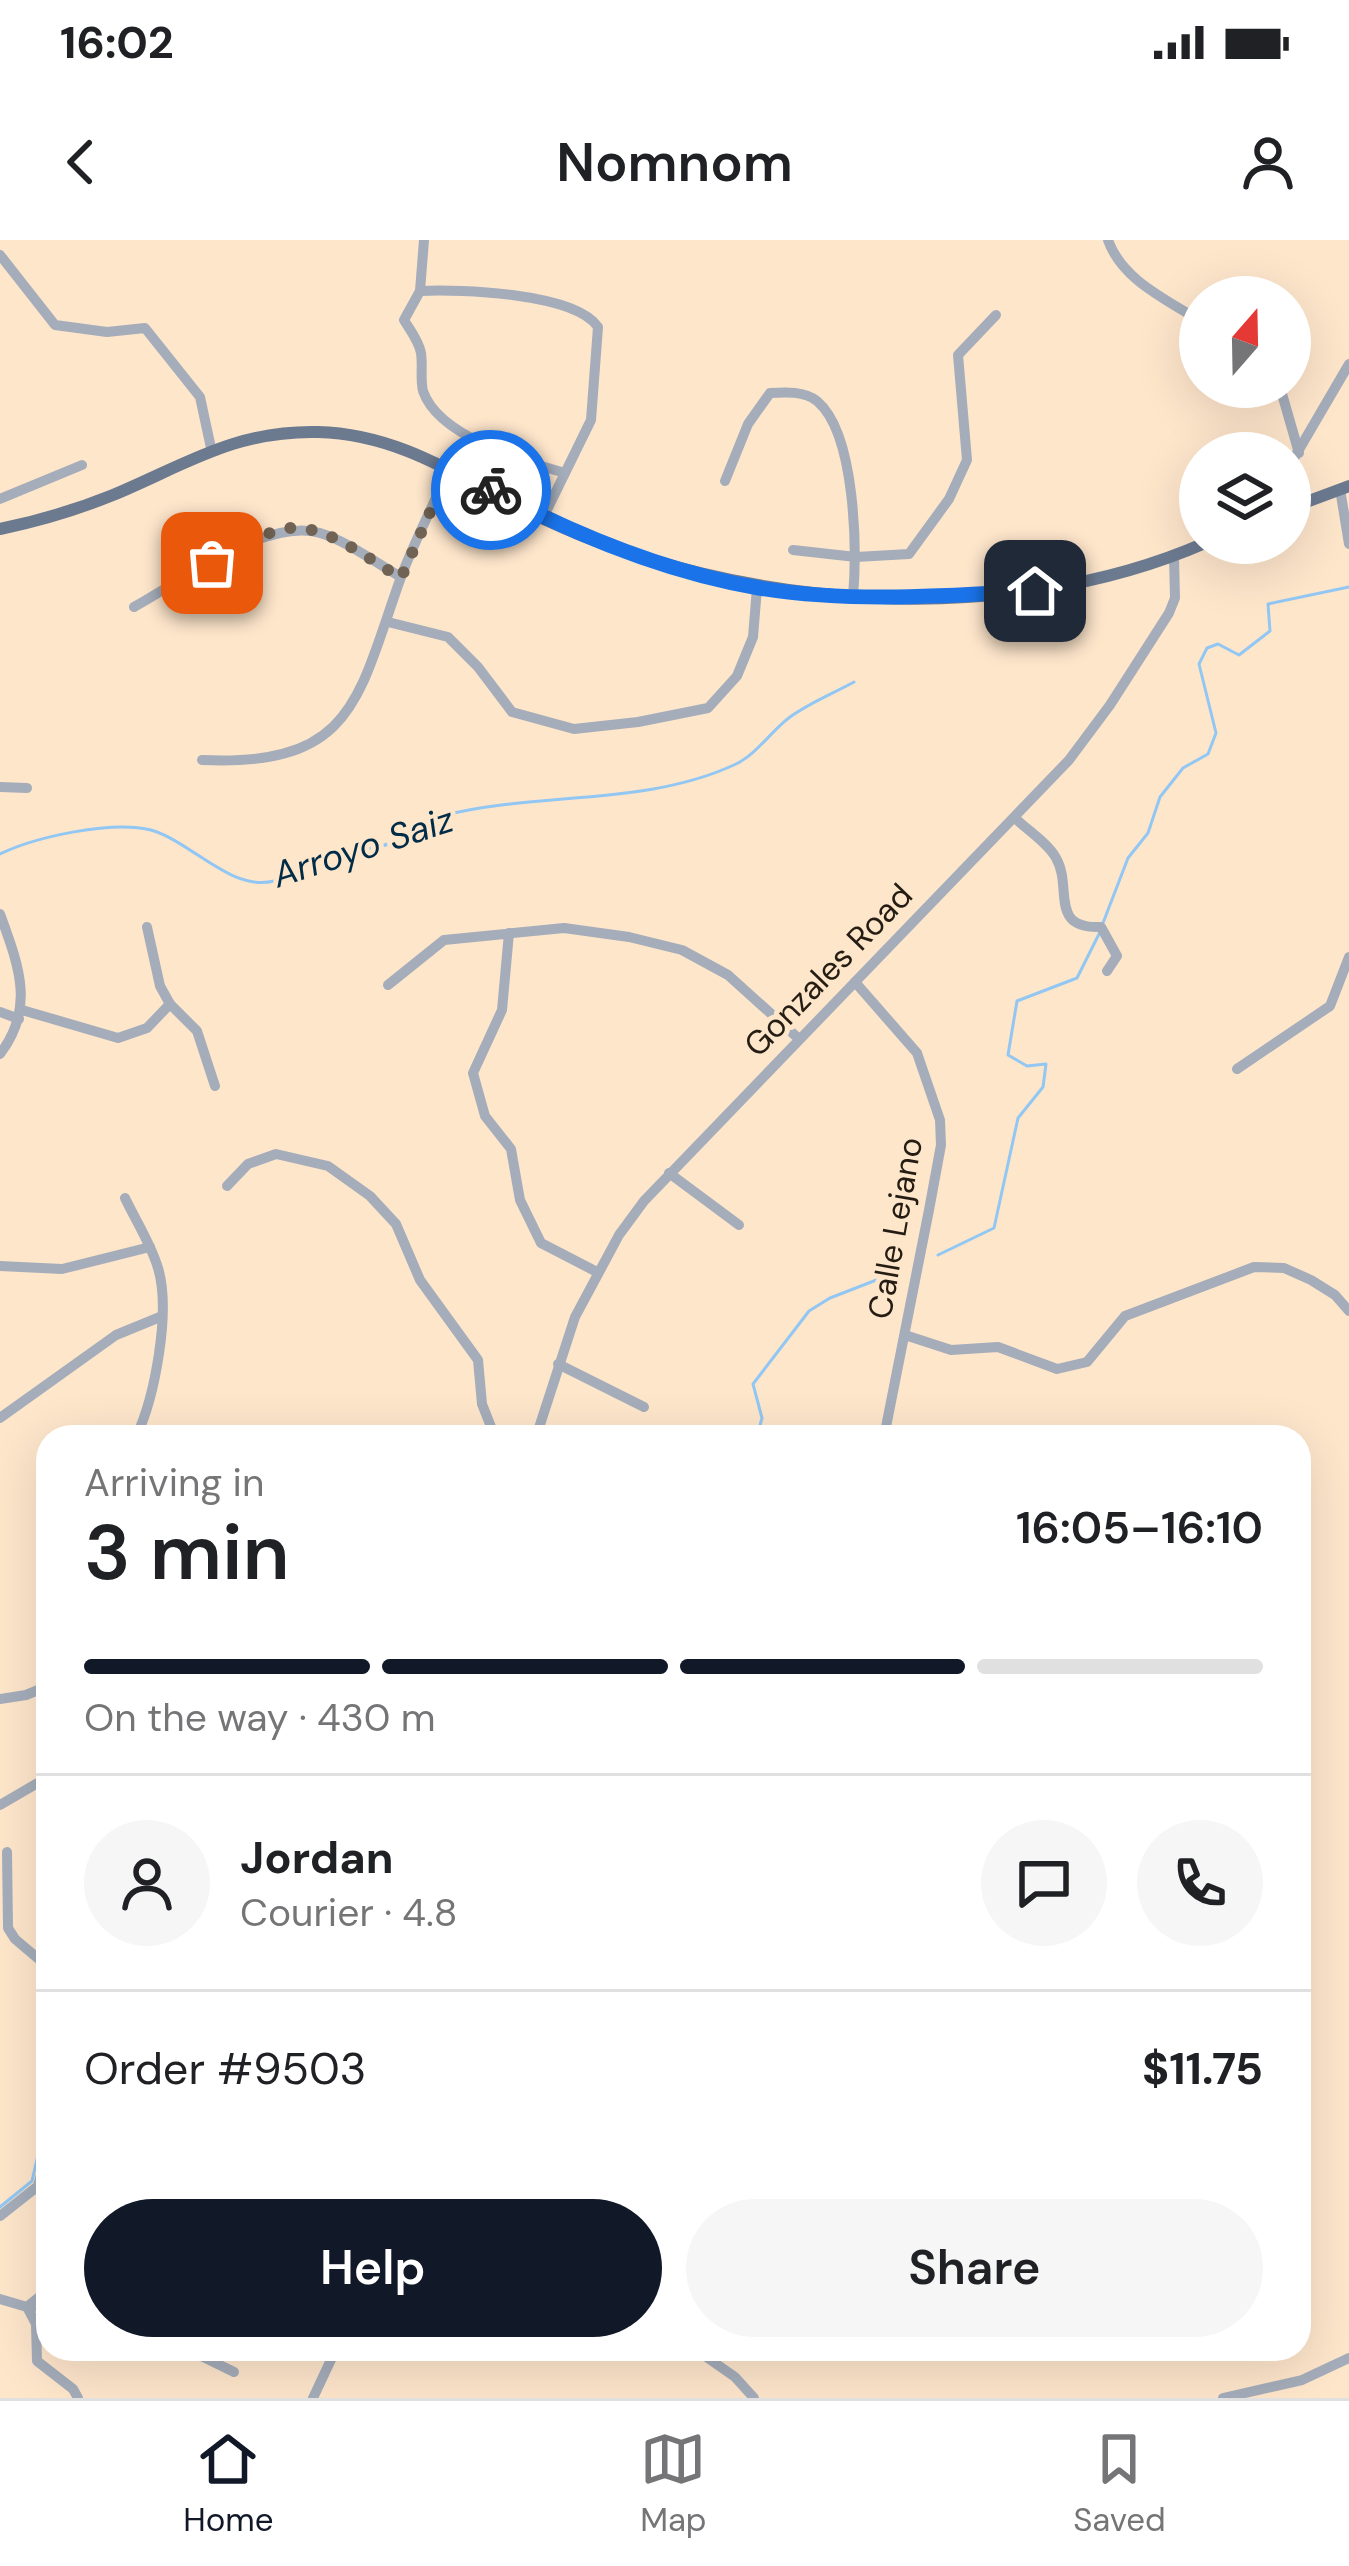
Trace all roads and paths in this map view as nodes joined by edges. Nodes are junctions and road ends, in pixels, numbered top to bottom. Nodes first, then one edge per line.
1 (424, 240) edge
2 (1108, 240) edge
3 (0, 255) edge
4 (420, 291) junction
5 (1179, 307) edge
6 (996, 315) dead end
7 (1349, 364) edge
8 (1311, 432) edge
9 (211, 448) junction
10 (82, 465) dead end
11 (450, 467) junction
12 (565, 473) junction
13 (725, 481) dead end
14 (1344, 488) edge
15 (0, 499) edge
16 (1311, 500) edge
17 (543, 518) junction
18 (0, 529) edge
19 (1349, 544) edge
20 (793, 550) dead end
21 (1179, 555) edge
22 (856, 557) junction
23 (1174, 557) junction
24 (401, 578) junction
25 (757, 588) junction
26 (853, 597) junction
27 (134, 607) dead end
28 (388, 622) junction
29 (202, 760) dead end
30 (0, 787) edge
31 (28, 788) dead end
32 (1015, 818) junction
33 (0, 914) edge
34 (147, 927) dead end
35 (509, 933) junction
36 (1348, 966) edge
37 (1107, 971) dead end
38 (855, 982) junction
39 (388, 985) dead end
40 (170, 1004) junction
41 (0, 1012) edge
42 (21, 1015) junction
43 (798, 1038) junction
44 (0, 1054) edge
45 (1237, 1069) dead end
46 (215, 1087) dead end
47 (669, 1173) junction
48 (227, 1186) dead end
49 (125, 1198) dead end
50 (740, 1225) dead end
51 (149, 1247) junction
52 (0, 1266) edge
53 (597, 1272) junction
54 (1349, 1311) edge
55 (160, 1317) junction
56 (905, 1335) junction
57 (558, 1364) junction
58 (644, 1407) dead end
59 (0, 1418) edge
60 (141, 1425) edge
61 (490, 1425) edge
62 (540, 1425) edge
63 (886, 1425) edge
64 (36, 1690) edge
65 (0, 1699) edge
66 (36, 1784) edge
67 (0, 1804) edge
68 (7, 1852) dead end
69 (36, 1957) edge
70 (36, 2188) edge
71 (0, 2216) edge
72 (0, 2299) edge
73 (36, 2299) edge
74 (26, 2307) junction
75 (36, 2307) edge
76 (36, 2324) edge
77 (1349, 2358) edge
78 (37, 2361) edge
79 (212, 2361) edge
80 (330, 2361) edge
81 (712, 2361) edge
82 (234, 2372) dead end
83 (78, 2398) edge
84 (313, 2398) edge
85 (754, 2398) edge
86 (1223, 2398) edge

1 - 4 street
2 - 5 street
3 - 9 street
4 - 12 street
4 - 12 street
6 - 22 street
7 - 8 street
9 - 11 main road
9 - 18 main road
10 - 15 street
11 - 17 main road
11 - 24 street
12 - 17 street
13 - 22 street
14 - 16 main road
14 - 19 street
17 - 25 main road
20 - 22 street
21 - 23 main road
22 - 26 street
23 - 26 main road
23 - 32 street, Gonzales Road
24 - 27 street
24 - 28 street
25 - 26 main road
25 - 28 street
28 - 29 street
30 - 31 street
32 - 37 street
32 - 38 street, Gonzales Road
33 - 42 street
34 - 40 street
35 - 39 street
35 - 43 street
35 - 53 street
36 - 45 street
38 - 43 street, Gonzales Road
38 - 56 street, Calle Lejano
40 - 42 street
40 - 46 street
41 - 42 street
42 - 44 street
43 - 47 street, Gonzales Road
47 - 50 street
47 - 53 street, Gonzales Road
48 - 61 street
49 - 51 street
51 - 52 street
51 - 55 street
53 - 57 street, Gonzales Road
54 - 56 street
55 - 59 street
55 - 60 street
56 - 63 street, Calle Lejano
57 - 58 street
57 - 62 street, Gonzales Road
64 - 65 street
66 - 67 street
68 - 69 street
70 - 71 street
72 - 74 street
73 - 74 street
74 - 75 street
74 - 76 street
77 - 86 street
78 - 83 street
79 - 82 street
80 - 84 street
81 - 85 street

